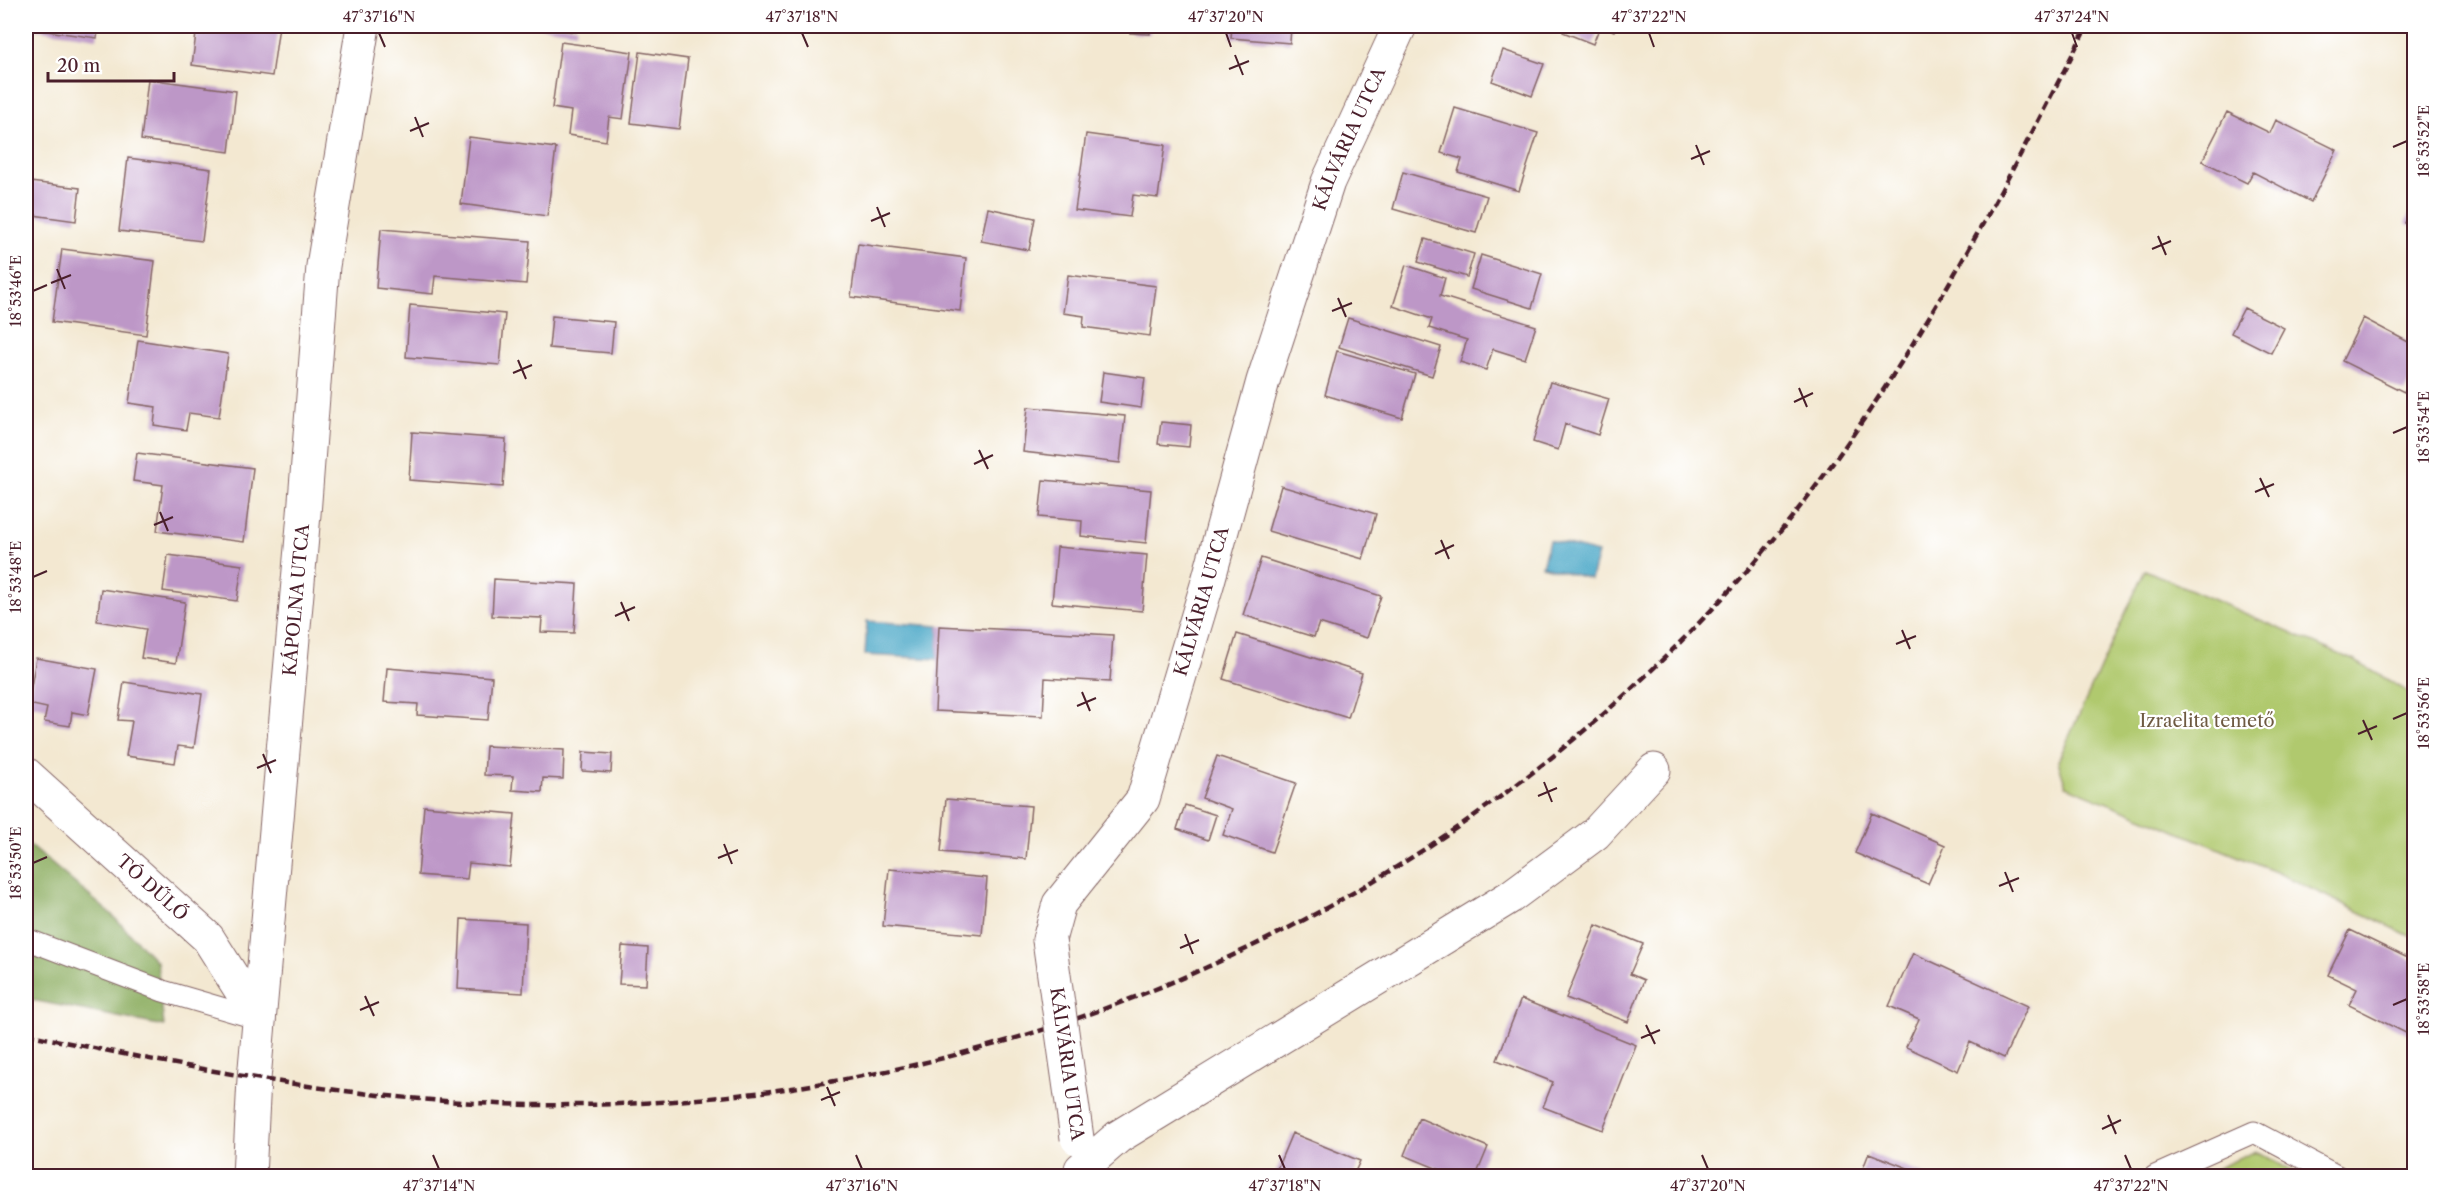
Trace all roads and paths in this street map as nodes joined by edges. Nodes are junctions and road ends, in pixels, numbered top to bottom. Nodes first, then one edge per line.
1 (363, 26) edge
2 (1400, 26) edge
3 (1654, 770) dead end
4 (26, 774) edge
5 (26, 939) edge
6 (259, 1019) junction
7 (1080, 1173) edge
8 (249, 1176) edge
9 (2155, 1176) edge
10 (2337, 1176) edge

1 - 6 street, KÁPOLNA UTCA
2 - 7 street, KÁLVÁRIA UTCA, bridge
3 - 7 street, KÁLVÁRIA UTCA
4 - 6 street, TÓ DŰLŐ
5 - 6 lane
6 - 8 street, KÁPOLNA UTCA
9 - 10 lane

